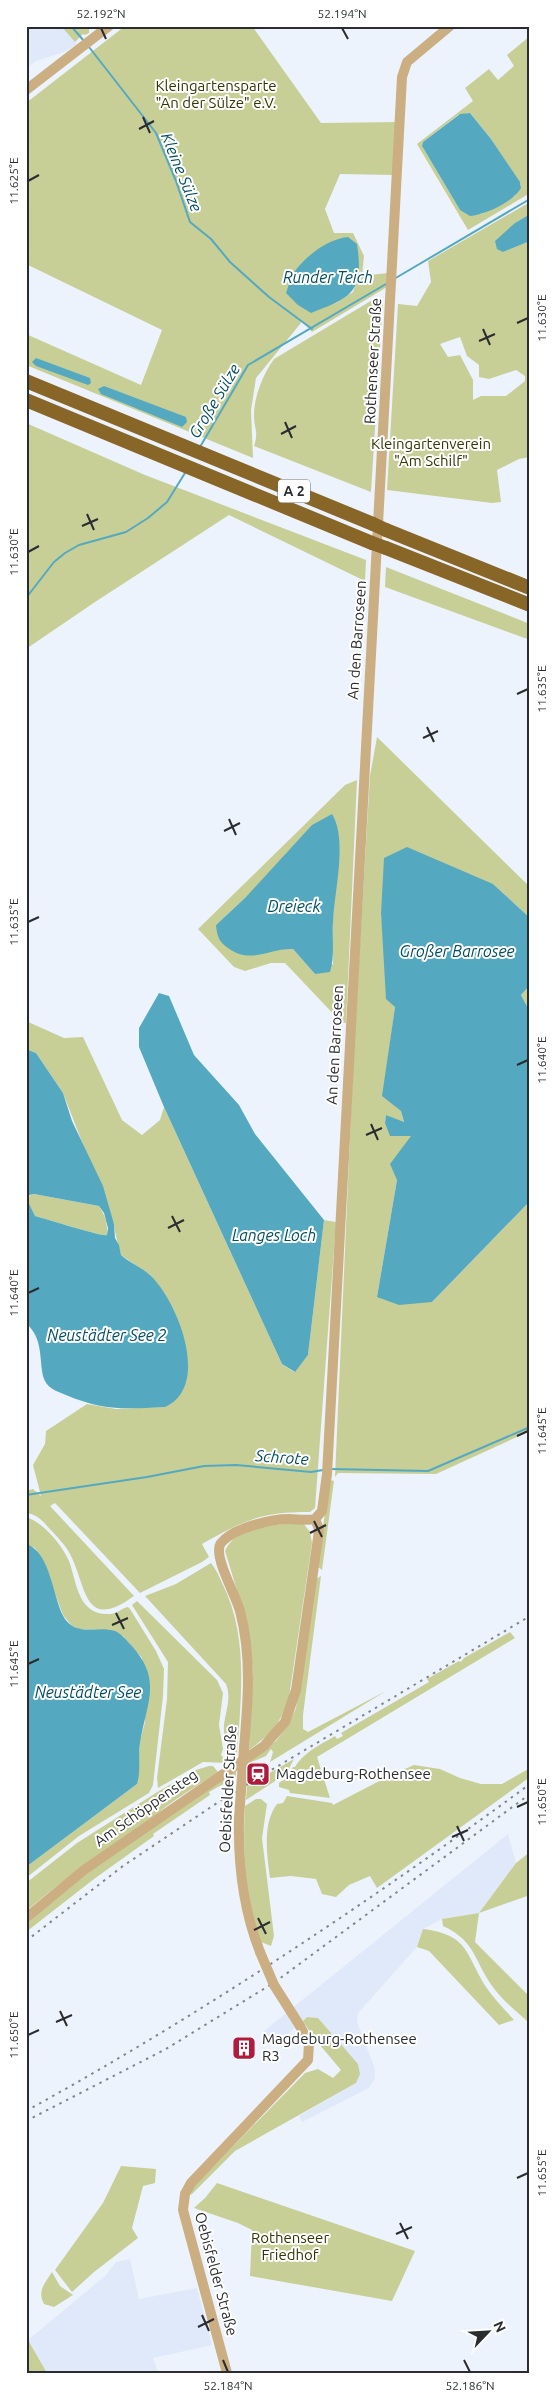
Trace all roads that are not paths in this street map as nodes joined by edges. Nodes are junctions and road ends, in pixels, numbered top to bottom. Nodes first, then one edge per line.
1 (109, 26) edge
2 (450, 26) edge
3 (26, 90) edge
4 (26, 381) edge
5 (26, 400) edge
6 (376, 569) joint
7 (530, 588) edge
8 (530, 606) edge
9 (315, 1519) junction
10 (26, 1918) edge
11 (227, 2373) edge

1 - 3 street
2 - 6 street, Rothenseer Straße
4 - 7 highway, A 2, bridge
5 - 8 highway, A 2, bridge
6 - 9 street, An den Barroseen
9 - 10 street, Am Schöppensteg
9 - 11 street, Oebisfelder Straße, bridge

